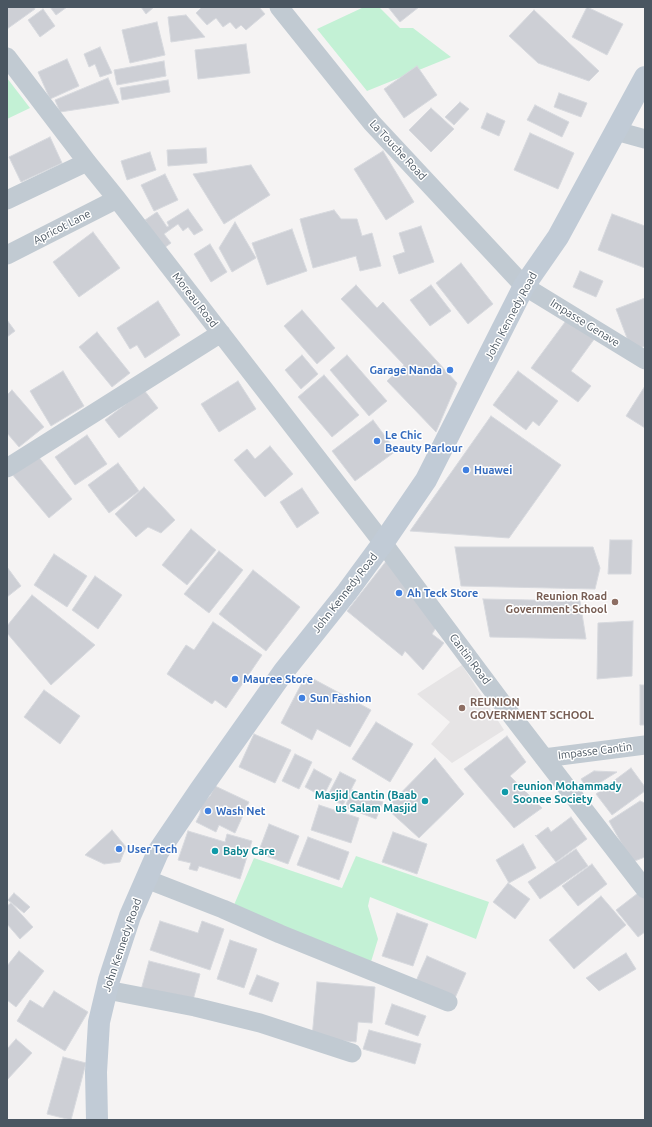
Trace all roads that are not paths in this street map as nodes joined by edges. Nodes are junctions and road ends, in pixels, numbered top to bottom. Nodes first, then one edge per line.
1 (279, 7) edge
2 (7, 57) edge
3 (645, 77) edge
4 (616, 131) junction
5 (645, 139) edge
6 (87, 162) junction
7 (117, 199) junction
8 (7, 200) edge
9 (7, 255) edge
10 (524, 286) junction
11 (221, 334) junction
12 (645, 360) edge
13 (7, 468) edge
14 (383, 544) junction
15 (645, 745) edge
16 (544, 758) junction
17 (146, 879) junction
18 (645, 889) edge
19 (106, 990) junction
20 (448, 1002) dead end
21 (352, 1053) dead end
22 (97, 1120) edge

1 - 10 street, La Touche Road
2 - 6 street, Moreau Road
3 - 4 main road, John Kennedy Road
4 - 5 street
4 - 10 main road, John Kennedy Road
6 - 7 street, Moreau Road
6 - 8 street
7 - 9 street, Apricot Lane
7 - 11 street, Moreau Road
10 - 12 street, Impasse Genave
10 - 14 main road, John Kennedy Road
11 - 13 street
11 - 14 street, Moreau Road
14 - 16 street, Cantin Road
14 - 17 main road, John Kennedy Road
15 - 16 street, Impasse Cantin
16 - 18 street, Cantin Road
17 - 19 main road, John Kennedy Road
17 - 20 street
19 - 21 street
19 - 22 main road, John Kennedy Road

